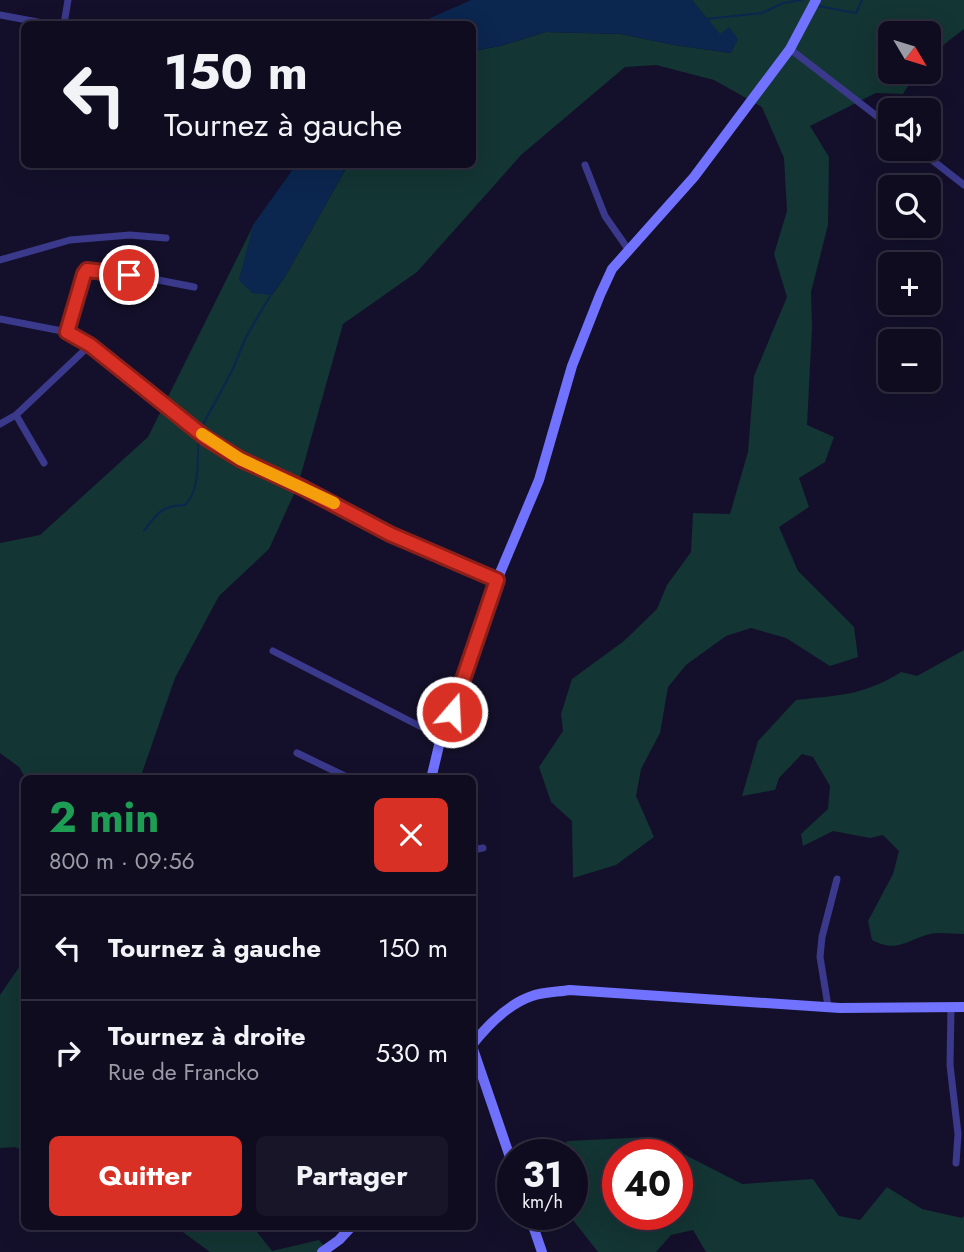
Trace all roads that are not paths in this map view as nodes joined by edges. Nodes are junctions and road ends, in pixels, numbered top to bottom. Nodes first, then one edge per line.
1 (68, 0) edge
2 (816, 0) edge
3 (0, 15) edge
4 (32, 21) edge
5 (64, 21) edge
6 (790, 49) junction
7 (878, 117) edge
8 (933, 161) edge
9 (585, 165) dead end
10 (964, 185) edge
11 (166, 238) dead end
12 (628, 249) junction
13 (0, 260) edge
14 (194, 287) dead end
15 (0, 319) edge
16 (67, 332) junction
17 (90, 345) junction
18 (16, 415) junction
19 (0, 424) edge
20 (44, 463) dead end
21 (497, 580) junction
22 (273, 651) dead end
23 (441, 737) junction
24 (297, 753) dead end
25 (343, 775) edge
26 (432, 775) edge
27 (483, 848) dead end
28 (476, 849) edge
29 (837, 879) dead end
30 (828, 1006) junction
31 (951, 1007) junction
32 (964, 1007) edge
33 (476, 1039) edge
34 (476, 1056) edge
35 (504, 1139) edge
36 (956, 1163) dead end
37 (348, 1230) edge
38 (534, 1230) edge
39 (322, 1252) edge
40 (542, 1252) edge

1 - 5 street
2 - 6 street
3 - 4 street
6 - 7 street
6 - 12 street
8 - 10 street
9 - 12 street
11 - 13 street
12 - 21 street
14 - 16 street
15 - 16 street
16 - 17 street
17 - 18 street
17 - 21 street
18 - 19 street
18 - 20 street
21 - 23 street
22 - 23 street
23 - 26 street
24 - 25 street
27 - 28 street
29 - 30 street
30 - 31 street
30 - 33 street
31 - 32 street
31 - 36 street
34 - 35 street
37 - 39 street
38 - 40 street

